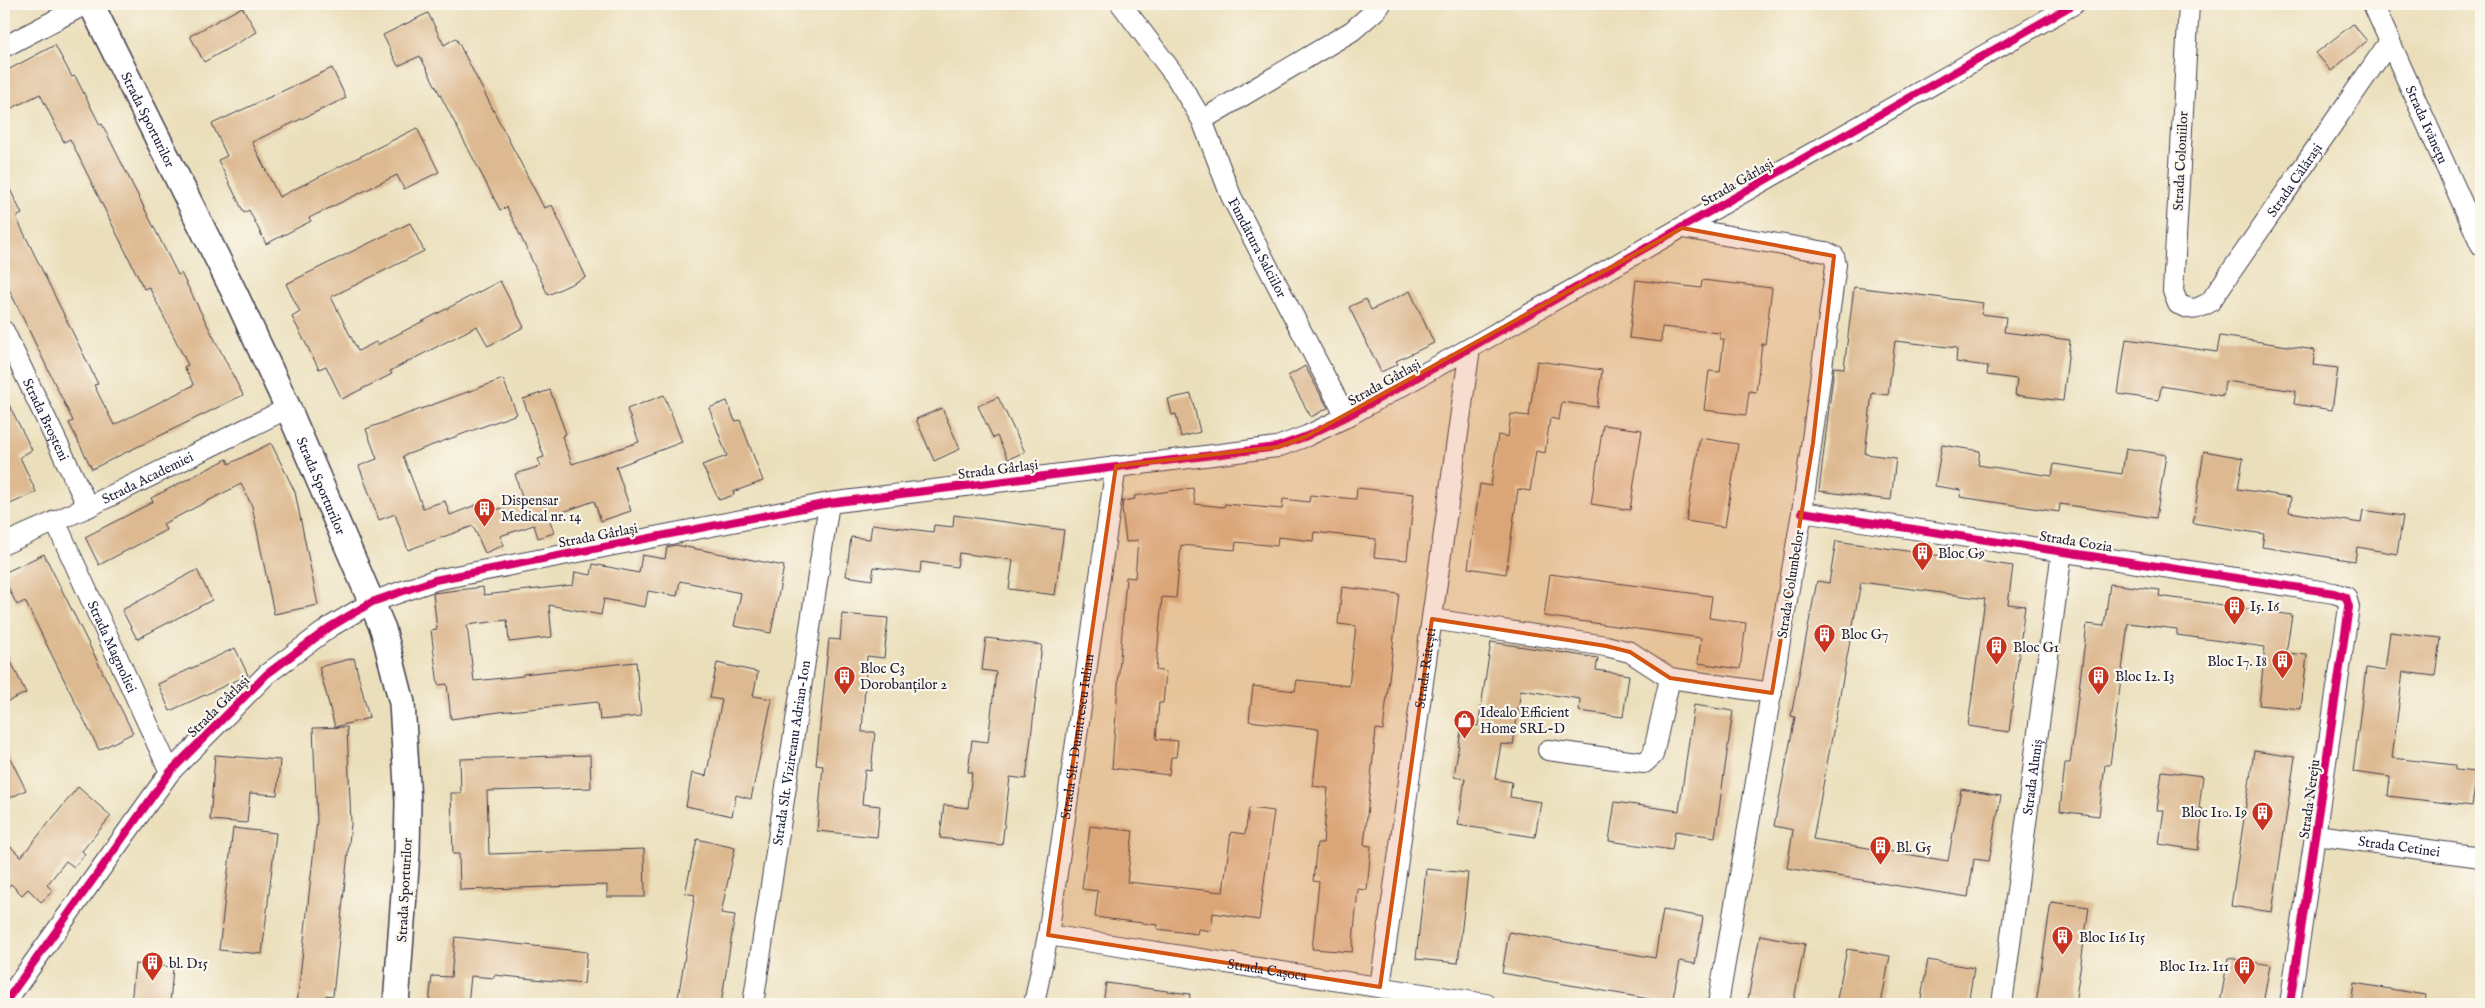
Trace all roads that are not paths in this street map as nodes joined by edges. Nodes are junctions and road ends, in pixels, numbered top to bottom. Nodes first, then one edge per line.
1 (86, 4) edge
2 (91, 4) edge
3 (1121, 4) edge
4 (1381, 4) edge
5 (2074, 4) edge
6 (2189, 4) edge
7 (2372, 4) edge
8 (2390, 41) junction
9 (4, 47) edge
10 (1202, 120) junction
11 (1682, 228) junction
12 (2481, 245) edge
13 (2190, 310) joint
14 (4, 331) edge
15 (1470, 348) junction
16 (288, 408) junction
17 (1346, 417) junction
18 (1116, 466) junction
19 (830, 503) junction
20 (88, 507) junction
21 (1802, 512) junction
22 (55, 521) junction
23 (4, 544) edge
24 (2062, 551) junction
25 (2346, 597) joint
26 (372, 602) junction
27 (1432, 619) junction
28 (1670, 678) junction
29 (1772, 693) junction
30 (1548, 750) dead end
31 (170, 772) junction
32 (2316, 835) junction
33 (2481, 857) edge
34 (1048, 935) junction
35 (1380, 987) junction
36 (4, 1004) edge
37 (396, 1004) edge
38 (752, 1004) edge
39 (1034, 1004) edge
40 (1486, 1004) edge
41 (1718, 1004) edge
42 (2002, 1004) edge
43 (2290, 1004) edge

1 - 9 street
2 - 16 main road, Strada Sporturilor
3 - 10 street, Fundătura Salciilor
4 - 10 street
5 - 11 street, Strada Gârlași
6 - 13 street, Strada Coloniilor
7 - 8 street, Strada Ivănețu
8 - 12 street, Strada Ivănețu
8 - 13 street, Strada Călărași
10 - 17 street, Fundătura Salciilor
11 - 15 street, Strada Gârlași
11 - 21 street, Strada Columbelor
14 - 20 street, Strada Broșteni
15 - 17 street, Strada Gârlași
15 - 27 street, Strada Rătești
16 - 20 street, Strada Academiei
16 - 26 main road, Strada Sporturilor
17 - 18 street, Strada Gârlași
18 - 19 street, Strada Gârlași
18 - 34 street, Strada Slt. Dumitrescu Iulian
19 - 26 street, Strada Gârlași
19 - 38 street, Strada Slt. Vizireanu Adrian-Ion
20 - 22 street, Strada Academiei
21 - 24 street, Strada Cozia
21 - 29 street, Strada Columbelor
22 - 23 street, Strada Academiei
22 - 31 street, Strada Magnoliei
24 - 25 street, Strada Cozia
24 - 42 street, Strada Aluniș
25 - 32 street, Strada Nereju
26 - 31 street, Strada Gârlași
26 - 37 main road, Strada Sporturilor
27 - 28 street
27 - 35 street, Strada Rătești
28 - 29 street
28 - 30 street
29 - 41 street, Strada Columbelor
31 - 36 street, Strada Gârlași
32 - 33 street, Strada Cetinei
32 - 43 street, Strada Nereju
34 - 35 street, Strada Cașoca
34 - 39 street, Strada Slt. Dumitrescu Iulian
35 - 40 street, Strada Cașoca

